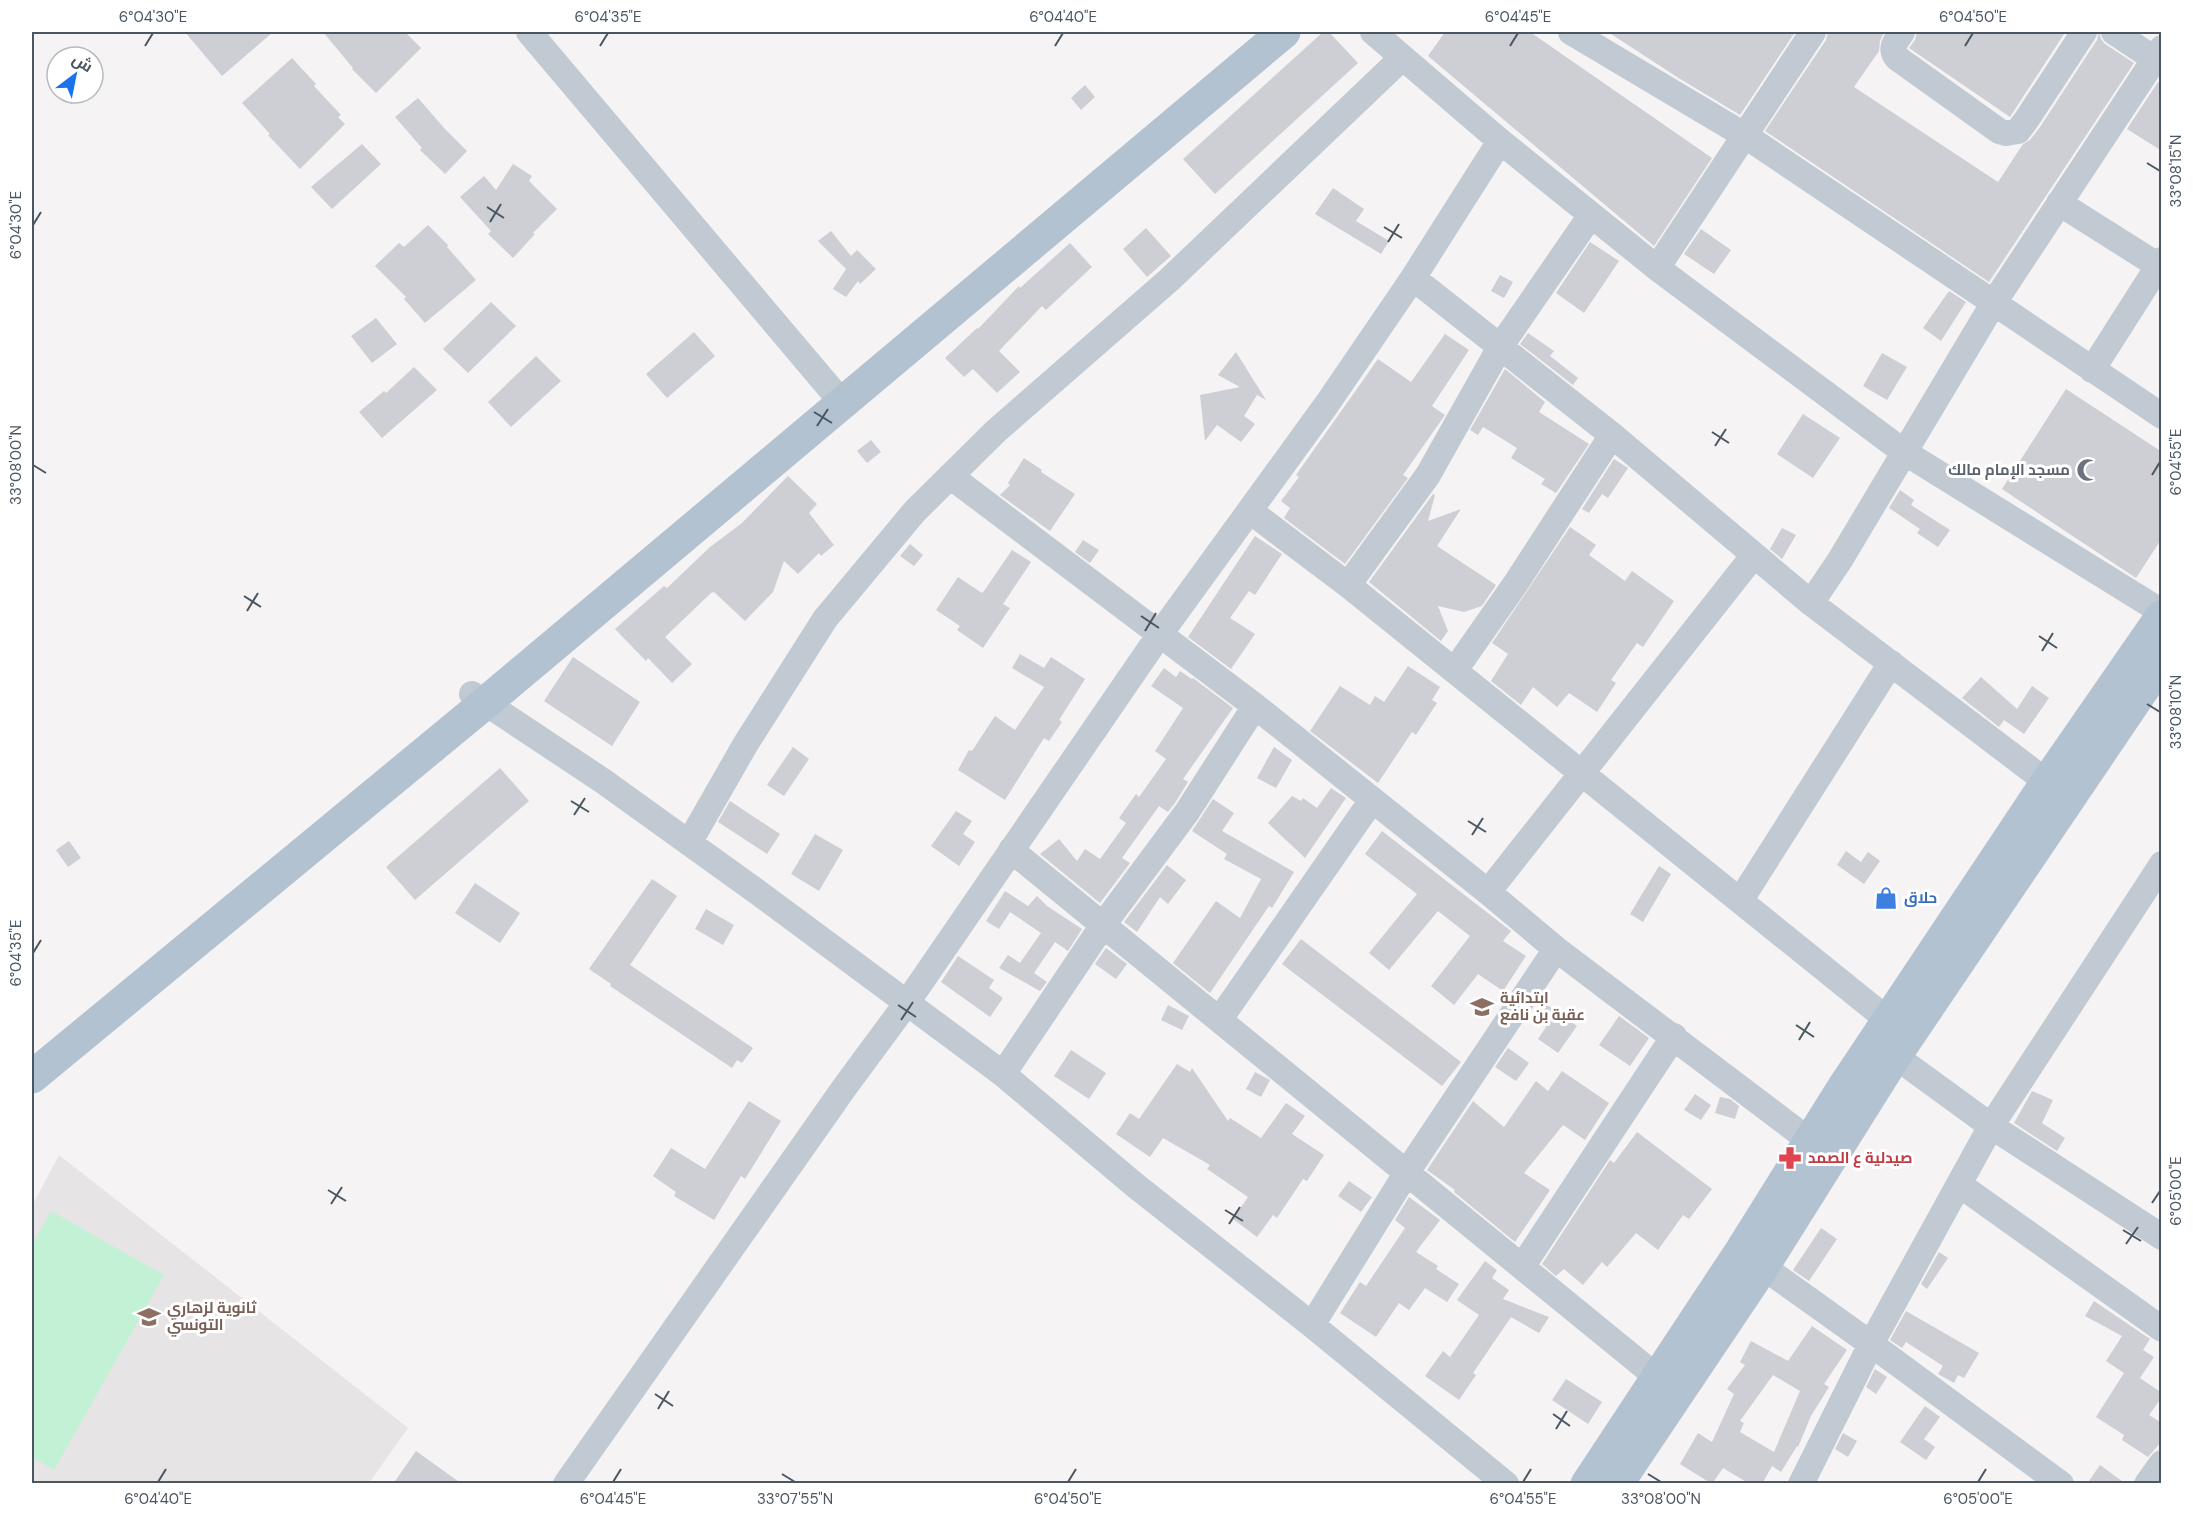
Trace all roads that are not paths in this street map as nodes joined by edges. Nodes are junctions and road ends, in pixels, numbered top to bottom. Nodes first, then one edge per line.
1 (529, 32) edge
2 (1266, 32) edge
3 (1284, 32) edge
4 (1373, 32) edge
5 (1571, 32) edge
6 (1813, 32) edge
7 (1902, 32) edge
8 (2084, 32) edge
9 (2114, 32) edge
10 (2159, 57) edge
11 (1402, 58) junction
12 (1744, 135) junction
13 (1500, 141) junction
14 (2059, 203) junction
15 (1591, 215) junction
16 (2160, 264) edge
17 (1657, 268) junction
18 (1413, 278) junction
19 (1994, 304) junction
20 (1500, 347) junction
21 (2092, 370) junction
22 (834, 393) junction
23 (2162, 416) edge
24 (1612, 435) junction
25 (1904, 452) junction
26 (950, 476) junction
27 (1250, 511) junction
28 (1754, 555) junction
29 (1348, 585) junction
30 (1811, 603) junction
31 (2162, 614) edge
32 (1160, 634) junction
33 (2162, 661) edge
34 (1891, 663) junction
35 (1455, 670) junction
36 (477, 699) junction
37 (1255, 706) junction
38 (1581, 773) junction
39 (2047, 782) junction
40 (1372, 800) junction
41 (689, 843) junction
42 (1011, 850) junction
43 (2162, 864) edge
44 (1488, 892) junction
45 (1740, 901) junction
46 (1103, 925) junction
47 (1556, 949) junction
48 (906, 1004) junction
49 (1220, 1019) junction
50 (1888, 1020) junction
51 (1674, 1036) junction
52 (1895, 1056) junction
53 (32, 1058) edge
54 (1003, 1074) junction
55 (32, 1077) edge
56 (1991, 1126) junction
57 (1810, 1141) junction
58 (1407, 1172) junction
59 (1959, 1185) junction
60 (2162, 1237) edge
61 (1752, 1259) junction
62 (1522, 1267) junction
63 (1312, 1325) junction
64 (2162, 1329) edge
65 (1871, 1344) junction
66 (1657, 1377) junction
67 (2162, 1463) edge
68 (566, 1484) edge
69 (1506, 1484) edge
70 (1587, 1484) edge
71 (1617, 1484) edge
72 (1801, 1484) edge
73 (2061, 1484) edge
74 (2147, 1484) edge

1 - 22 street
2 - 22 main road
3 - 36 main road
4 - 11 street
5 - 12 street
6 - 12 street
7 - 8 street
9 - 10 street
10 - 14 street
11 - 13 street
11 - 26 street
12 - 17 street
12 - 19 street
13 - 15 street
13 - 18 street
14 - 16 street
14 - 19 street
15 - 17 street
15 - 20 street
16 - 21 street
17 - 25 street
18 - 20 street
18 - 27 street
19 - 21 street
19 - 25 street
20 - 24 street
20 - 29 street
21 - 23 street
22 - 36 main road
24 - 28 street
24 - 35 street
25 - 30 street
25 - 31 street
26 - 32 street
26 - 41 street
27 - 29 street
27 - 32 street
28 - 30 street
28 - 38 street
29 - 35 street
30 - 34 street
31 - 39 main road
32 - 37 street
32 - 42 street
33 - 52 main road
34 - 39 street
34 - 45 street
35 - 38 street
36 - 41 street
36 - 53 main road
36 - 55 main road
37 - 40 street
37 - 46 street
38 - 44 street
38 - 45 street
39 - 50 main road
40 - 44 street
40 - 49 street
41 - 48 street
42 - 46 street
42 - 48 street
43 - 56 street
44 - 47 street
45 - 50 street
46 - 49 street
46 - 54 street
47 - 51 street
47 - 58 street
48 - 54 street
48 - 68 street
49 - 58 street
50 - 57 main road
51 - 57 street
51 - 62 street
52 - 56 street
52 - 61 main road
54 - 63 street
56 - 59 street
56 - 60 street
57 - 61 main road
58 - 62 street
58 - 63 street
59 - 64 street
59 - 65 street
61 - 65 street
61 - 66 main road
61 - 71 main road
62 - 66 street
63 - 69 street
65 - 72 street
65 - 73 street
66 - 70 main road
67 - 74 street

